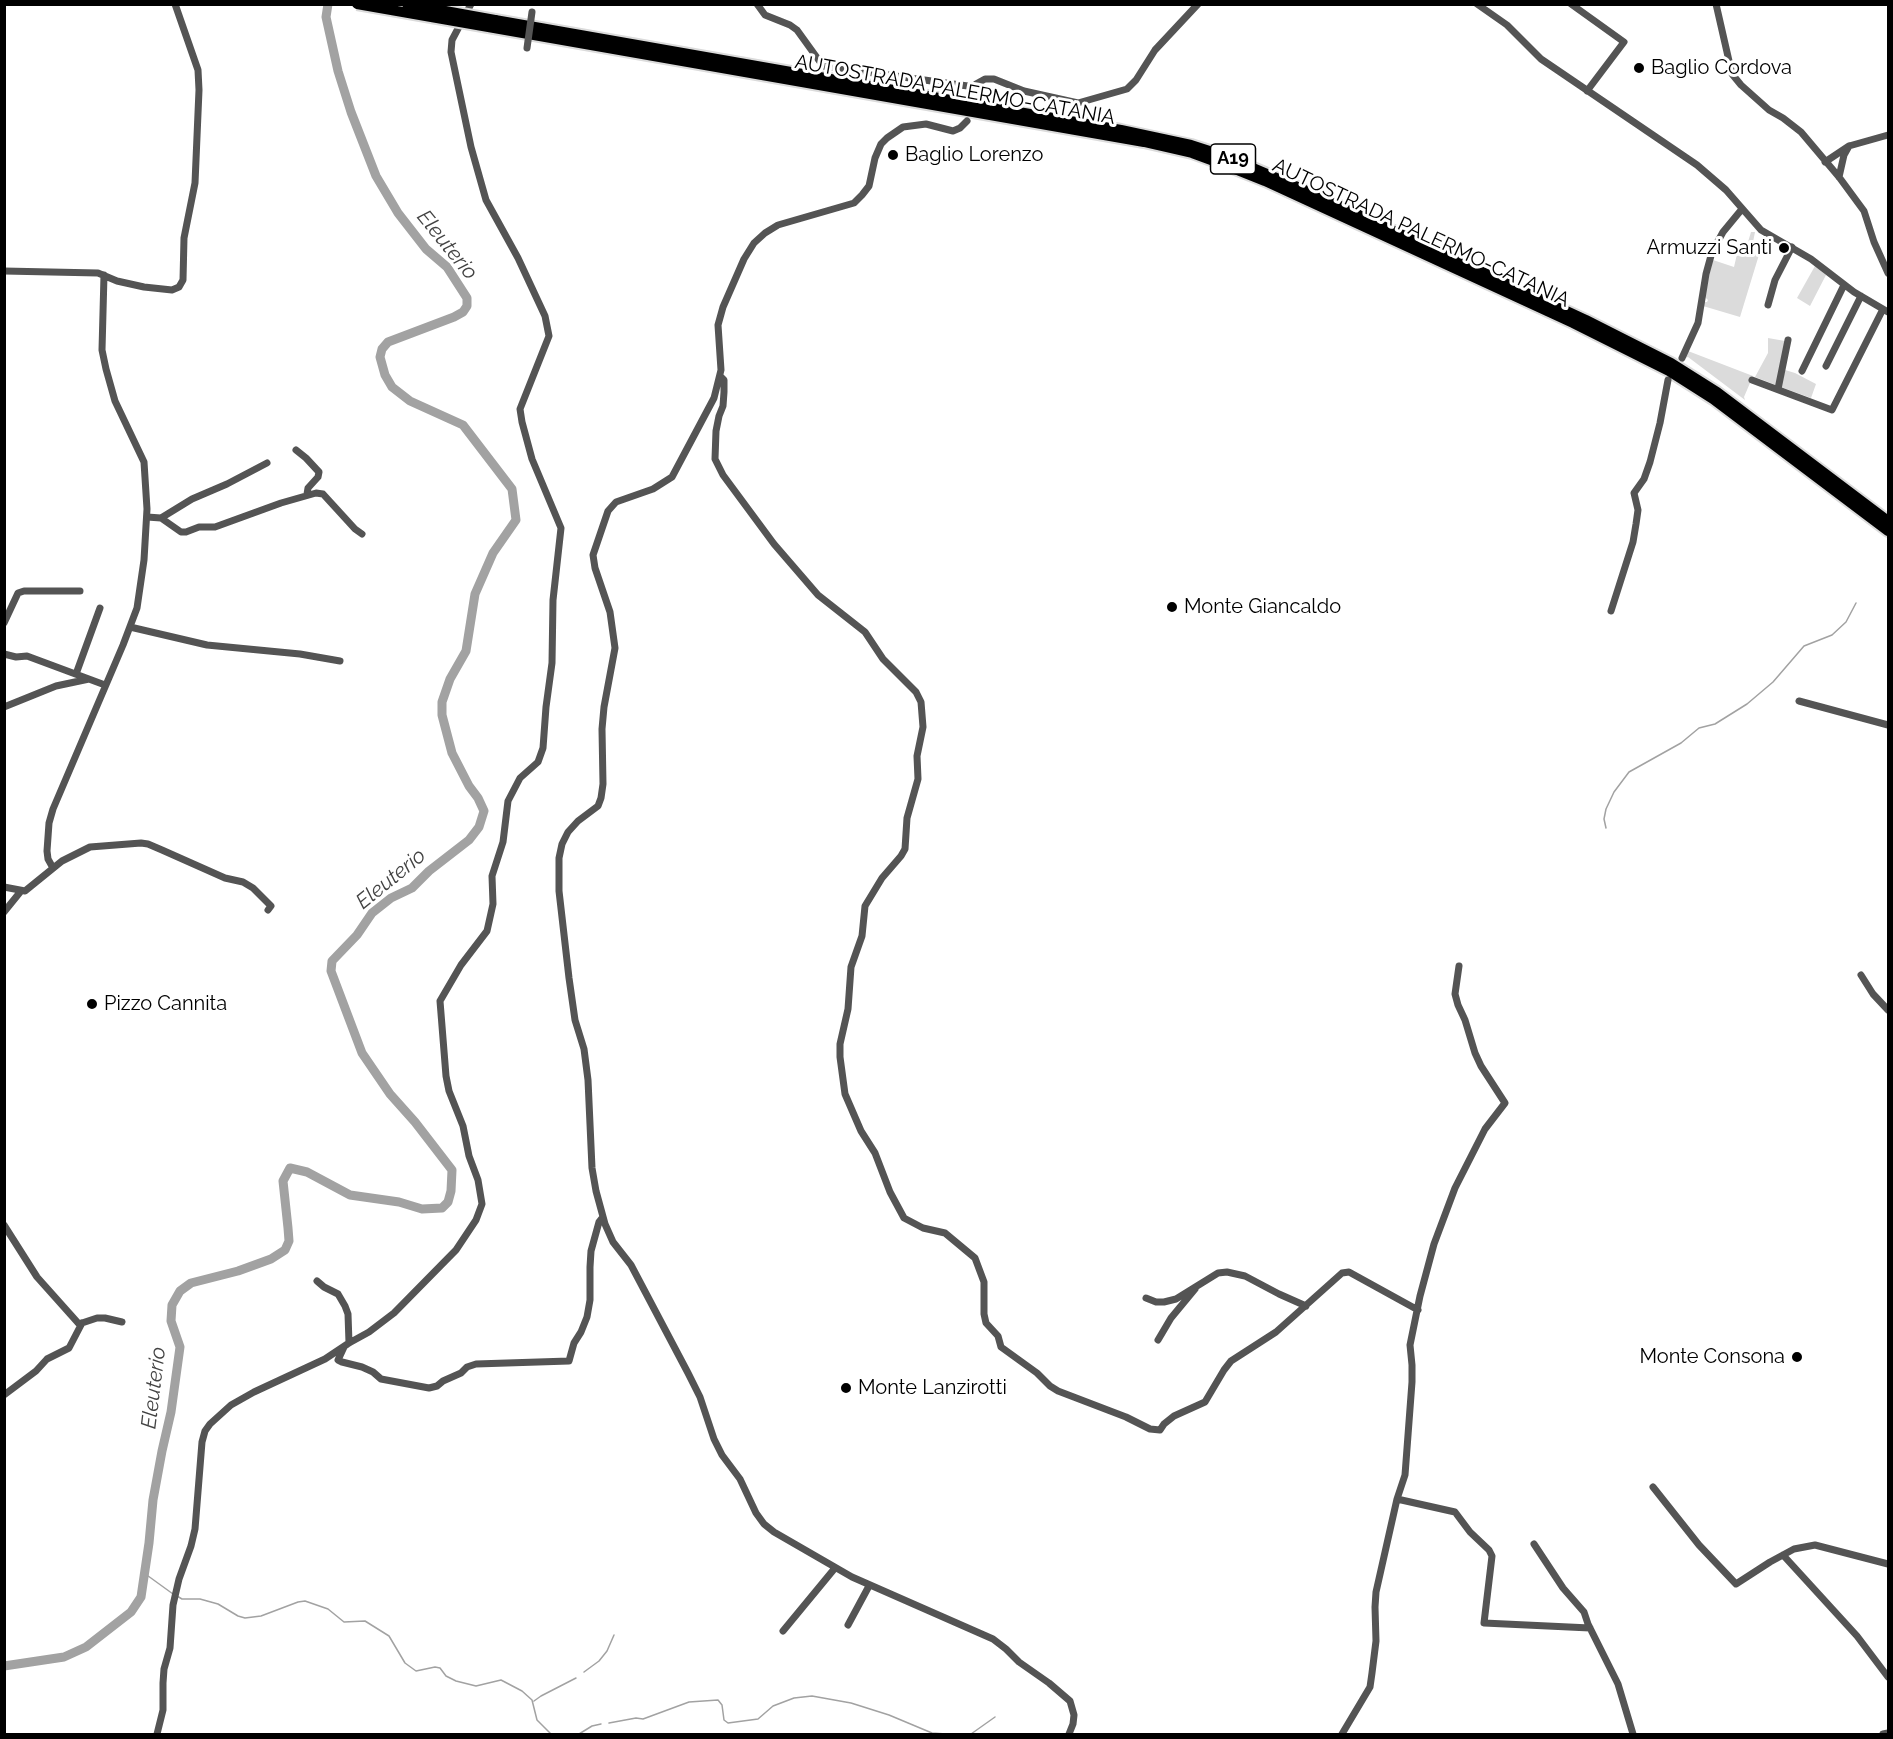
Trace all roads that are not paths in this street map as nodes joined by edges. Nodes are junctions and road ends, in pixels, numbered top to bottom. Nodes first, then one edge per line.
1 (175, 4) edge
2 (357, 4) edge
3 (407, 4) edge
4 (471, 4) edge
5 (757, 4) edge
6 (1198, 4) edge
7 (1477, 4) edge
8 (1571, 4) edge
9 (1716, 4) edge
10 (533, 8) edge
11 (494, 24) junction
12 (527, 48) dead end
13 (1587, 91) junction
14 (967, 121) dead end
15 (1888, 135) edge
16 (1849, 146) junction
17 (1835, 154) junction
18 (1843, 158) junction
19 (1825, 162) junction
20 (1839, 177) junction
21 (1742, 209) junction
22 (1792, 248) junction
23 (4, 271) edge
24 (1888, 273) edge
25 (105, 275) junction
26 (1844, 285) junction
27 (1861, 296) junction
28 (1768, 305) dead end
29 (1886, 311) edge
30 (1788, 340) dead end
31 (1682, 358) dead end
32 (1826, 366) dead end
33 (1802, 371) dead end
34 (720, 376) junction
35 (1668, 380) dead end
36 (1752, 380) dead end
37 (1778, 389) junction
38 (296, 450) dead end
39 (267, 463) dead end
40 (307, 494) junction
41 (147, 517) junction
42 (160, 519) junction
43 (1888, 521) edge
44 (1888, 531) edge
45 (362, 534) dead end
46 (80, 591) dead end
47 (100, 608) dead end
48 (1611, 611) dead end
49 (4, 623) edge
50 (130, 627) junction
51 (4, 654) edge
52 (340, 661) dead end
53 (76, 674) junction
54 (89, 680) junction
55 (105, 685) junction
56 (1799, 701) dead end
57 (4, 707) edge
58 (1888, 725) edge
59 (53, 868) junction
60 (4, 887) edge
61 (21, 891) junction
62 (268, 910) dead end
63 (4, 912) edge
64 (1459, 966) dead end
65 (1862, 975) dead end
66 (1888, 1010) edge
67 (603, 1217) junction
68 (4, 1225) edge
69 (318, 1281) dead end
70 (1196, 1287) junction
71 (1146, 1298) dead end
72 (1306, 1306) junction
73 (1418, 1310) junction
74 (122, 1322) dead end
75 (82, 1323) junction
76 (1158, 1340) dead end
77 (347, 1344) junction
78 (4, 1395) edge
79 (1653, 1487) dead end
80 (1397, 1499) junction
81 (1534, 1544) dead end
82 (1783, 1555) junction
83 (1888, 1564) edge
84 (835, 1568) junction
85 (869, 1586) junction
86 (848, 1625) dead end
87 (1590, 1628) junction
88 (783, 1631) dead end
89 (1888, 1677) edge
90 (1888, 1733) edge
91 (157, 1734) edge
92 (1069, 1734) edge
93 (1342, 1734) edge
94 (1633, 1734) edge
95 (1883, 1734) edge

1 - 25 street
2 - 11 highway, A19, bridge
3 - 11 highway, A19, bridge
4 - 77 street
5 - 6 street
7 - 13 street
8 - 13 street
9 - 19 street
10 - 12 street, bridge
11 - 43 highway, AUTOSTRADA PALERMO-CATANIA / A19
11 - 44 highway, AUTOSTRADA PALERMO-CATANIA / A19
13 - 21 street
14 - 34 street
15 - 16 street
16 - 17 street
16 - 18 street
17 - 18 street
17 - 19 street
18 - 20 street
19 - 20 street
20 - 24 street
21 - 22 street
21 - 31 street
22 - 26 street
22 - 28 street
23 - 25 street
25 - 41 street
26 - 27 street
26 - 33 street
27 - 29 street
27 - 32 street
29 - 37 street
30 - 37 street
34 - 67 street
34 - 72 street
35 - 48 street
36 - 37 street
38 - 40 street
39 - 42 street
40 - 42 street
40 - 45 street
41 - 42 street
41 - 50 street
46 - 49 street
47 - 53 street
50 - 52 street
50 - 55 street
51 - 53 street
53 - 54 street
54 - 55 street
54 - 57 street
55 - 59 street
56 - 58 street
59 - 61 street
59 - 62 street
60 - 61 street
61 - 63 street
64 - 73 street
65 - 66 street
67 - 77 street
67 - 84 street
68 - 75 street
69 - 77 street
70 - 71 street
70 - 72 street
70 - 76 street
72 - 73 street
73 - 80 street
74 - 75 street
75 - 78 street
77 - 91 street
79 - 82 street
80 - 87 street
80 - 93 street
81 - 87 street
82 - 83 street
82 - 89 street
84 - 85 street
84 - 88 street
85 - 86 street
85 - 92 street
87 - 94 street
90 - 95 street

